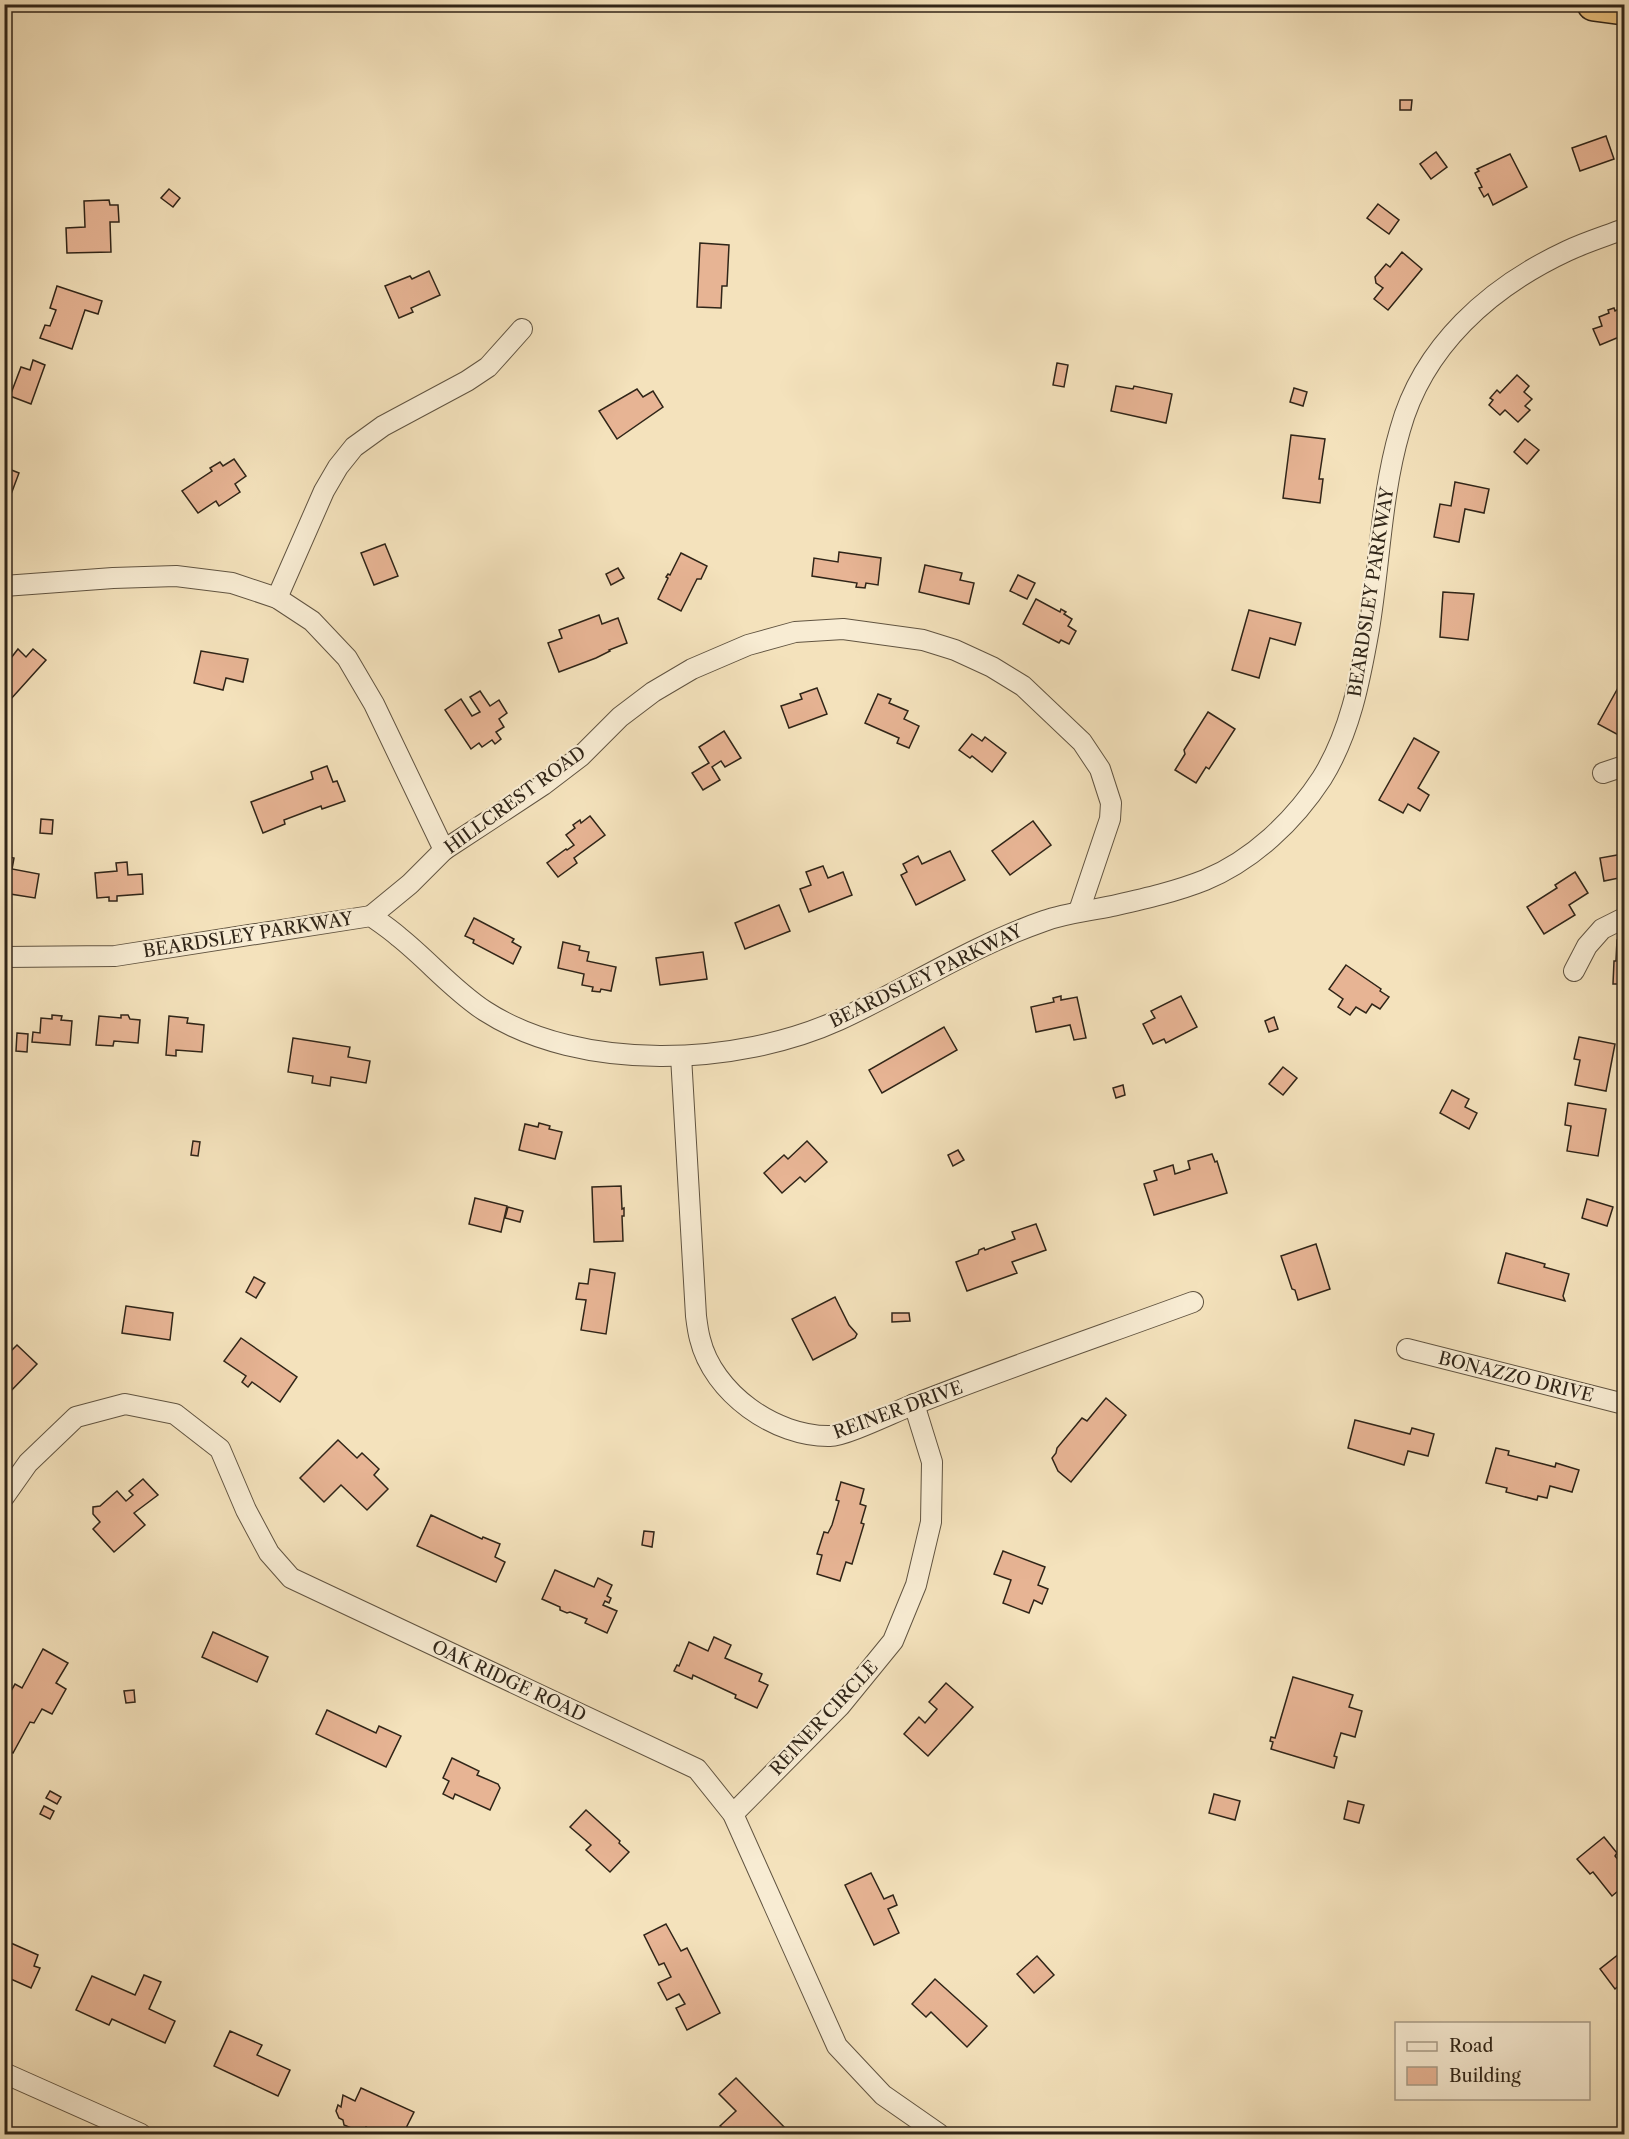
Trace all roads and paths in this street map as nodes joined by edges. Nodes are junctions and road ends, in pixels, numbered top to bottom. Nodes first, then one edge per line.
1 (1594, 4) edge
2 (1624, 8) edge
3 (1624, 229) edge
4 (522, 329) dead end
5 (4, 586) edge
6 (277, 598) junction
7 (1624, 766) edge
8 (1603, 774) dead end
9 (444, 850) junction
10 (1079, 911) junction
11 (371, 916) junction
12 (1624, 918) edge
13 (4, 957) edge
14 (1574, 971) dead end
15 (681, 1056) junction
16 (1193, 1302) dead end
17 (1407, 1349) dead end
18 (914, 1404) junction
19 (1624, 1404) edge
20 (4, 1497) edge
21 (733, 1814) junction
22 (4, 2073) edge
23 (141, 2134) edge
24 (939, 2134) edge

1 - 2 highway
3 - 10 street, BEARDSLEY PARKWAY
4 - 6 street
5 - 6 street
6 - 9 street
7 - 8 street
9 - 10 street, HILLCREST ROAD
9 - 11 street, HILLCREST ROAD
10 - 15 street, BEARDSLEY PARKWAY
11 - 13 street, BEARDSLEY PARKWAY
11 - 15 street, BEARDSLEY PARKWAY
12 - 14 street
15 - 18 street, REINER DRIVE
16 - 18 street, REINER DRIVE
17 - 19 street, BONAZZO DRIVE
18 - 21 street, REINER CIRCLE
20 - 21 street, OAK RIDGE ROAD
21 - 24 street, OAK RIDGE ROAD
22 - 23 street

